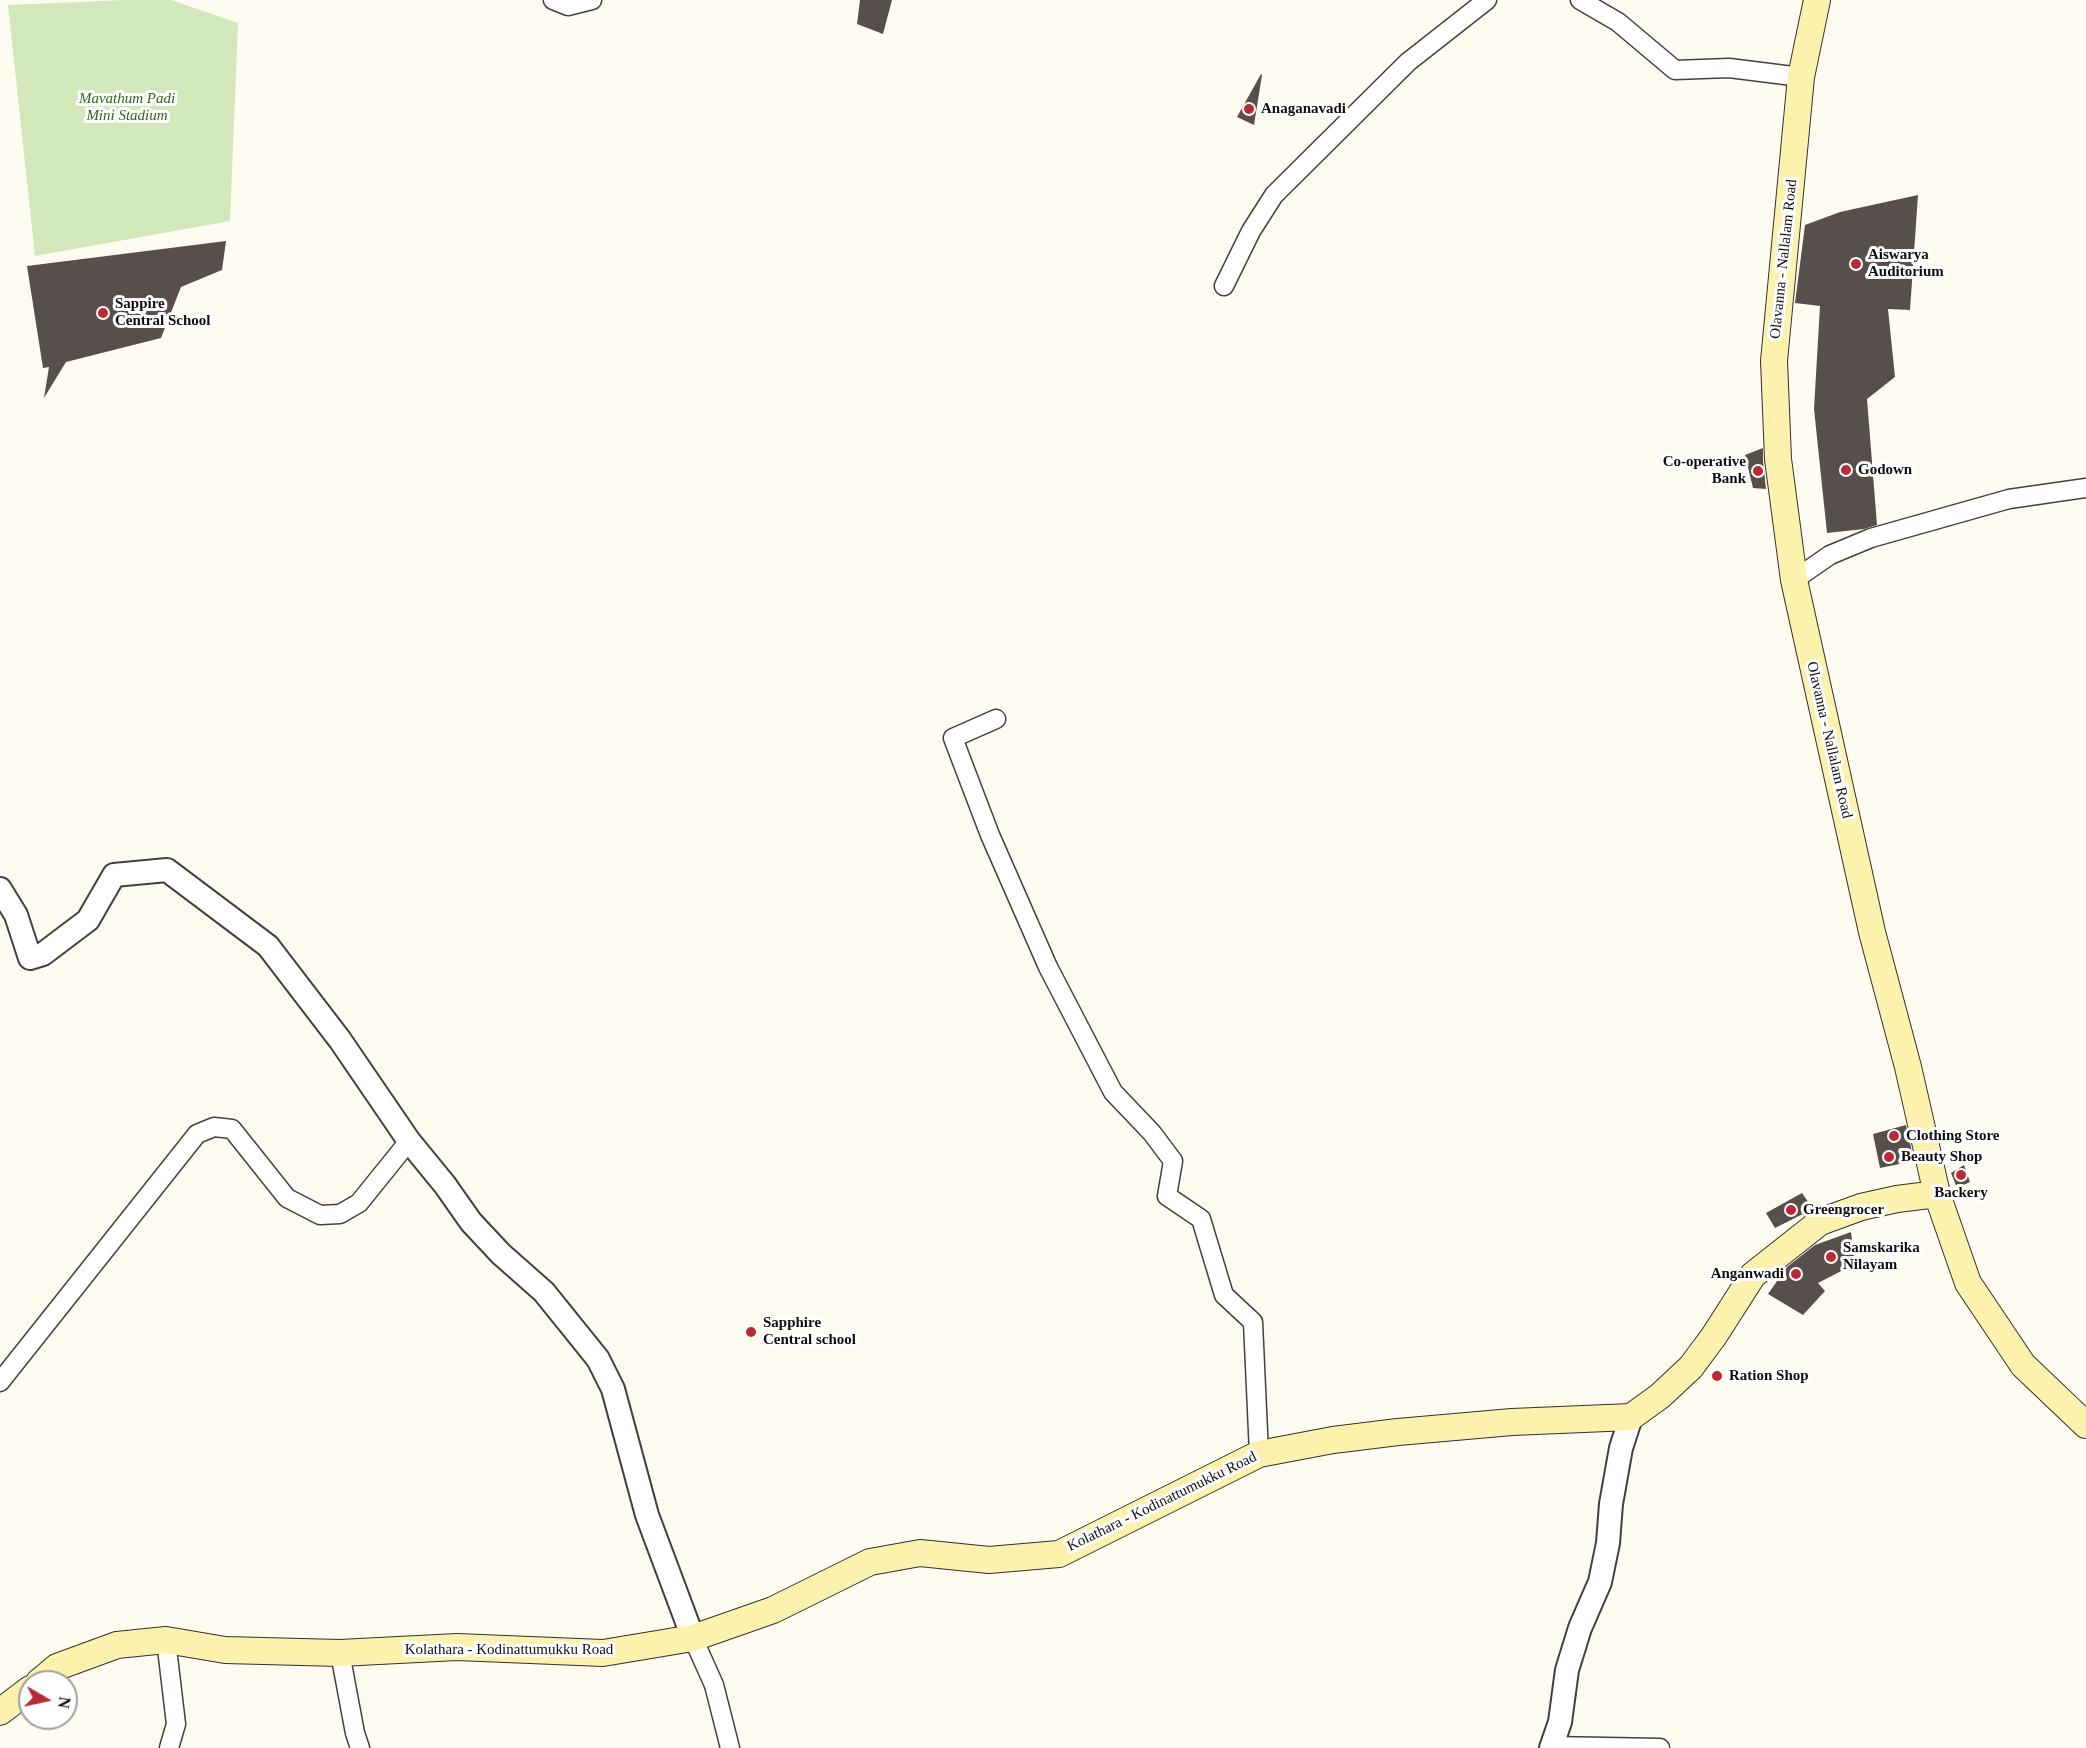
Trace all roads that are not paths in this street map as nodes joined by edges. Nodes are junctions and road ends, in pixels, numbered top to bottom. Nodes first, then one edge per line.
1 (553, 0) edge
2 (592, 0) edge
3 (1486, 0) edge
4 (1580, 0) edge
5 (1816, 0) edge
6 (1802, 77) junction
7 (1224, 286) dead end
8 (2086, 488) edge
9 (1794, 580) junction
10 (996, 719) dead end
11 (0, 889) edge
12 (409, 1141) junction
13 (1936, 1194) junction
14 (0, 1382) edge
15 (1631, 1417) junction
16 (2086, 1425) edge
17 (1259, 1454) junction
18 (693, 1638) junction
19 (166, 1640) junction
20 (340, 1653) junction
21 (53, 1670) edge
22 (18, 1698) edge
23 (0, 1712) edge
24 (1551, 1747) edge
25 (169, 1748) edge
26 (360, 1748) edge
27 (730, 1748) edge
28 (1660, 1748) edge

1 - 2 street
3 - 7 street
4 - 6 street
5 - 6 main road, Olavanna - Nallalam Road
6 - 9 main road, Olavanna - Nallalam Road
8 - 9 street
9 - 13 main road, Olavanna - Nallalam Road
10 - 17 street
11 - 12 street
12 - 14 street
12 - 18 street
13 - 15 main road
13 - 16 main road, Olavanna - Nallalam Road
15 - 17 main road, Kolathara - Kodinattumukku Road
15 - 24 street
17 - 18 main road, Kolathara - Kodinattumukku Road
18 - 20 main road, Kolathara - Kodinattumukku Road
18 - 27 street
19 - 20 main road, Kolathara - Kodinattumukku Road
19 - 21 main road, Kolathara - Kodinattumukku Road
19 - 25 street
20 - 26 street
22 - 23 main road
24 - 28 street

